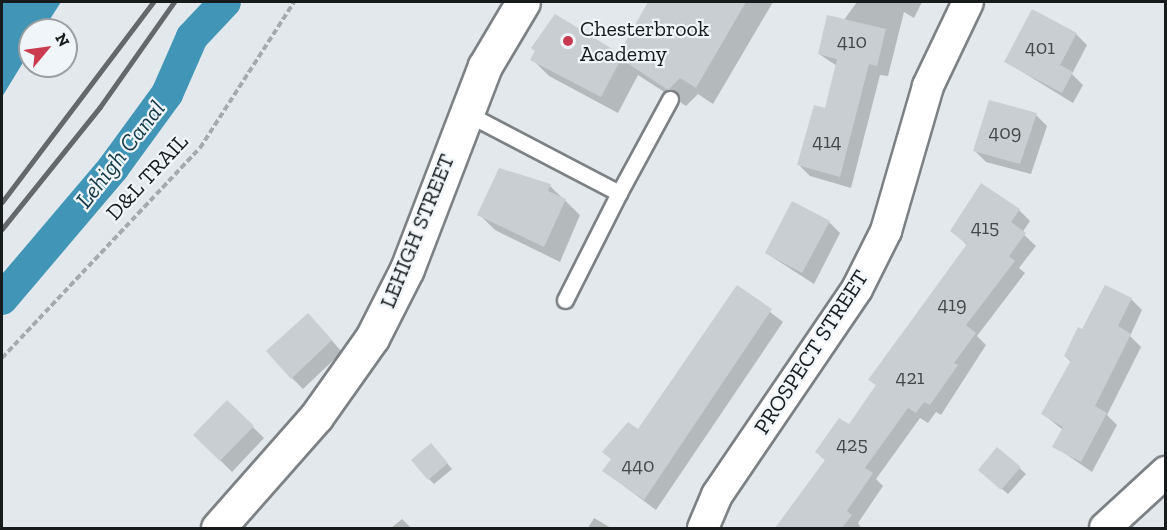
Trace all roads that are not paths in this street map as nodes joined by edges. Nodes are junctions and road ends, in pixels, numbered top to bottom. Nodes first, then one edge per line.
1 (523, 2) edge
2 (968, 2) edge
3 (670, 99) dead end
4 (466, 112) junction
5 (619, 193) junction
6 (565, 300) dead end
7 (1166, 472) edge
8 (232, 523) edge
9 (703, 528) edge
10 (1105, 528) edge

1 - 4 street, LEHIGH STREET
2 - 9 street, PROSPECT STREET
3 - 5 lane
4 - 5 lane
4 - 8 street, LEHIGH STREET
5 - 6 lane
7 - 10 street

